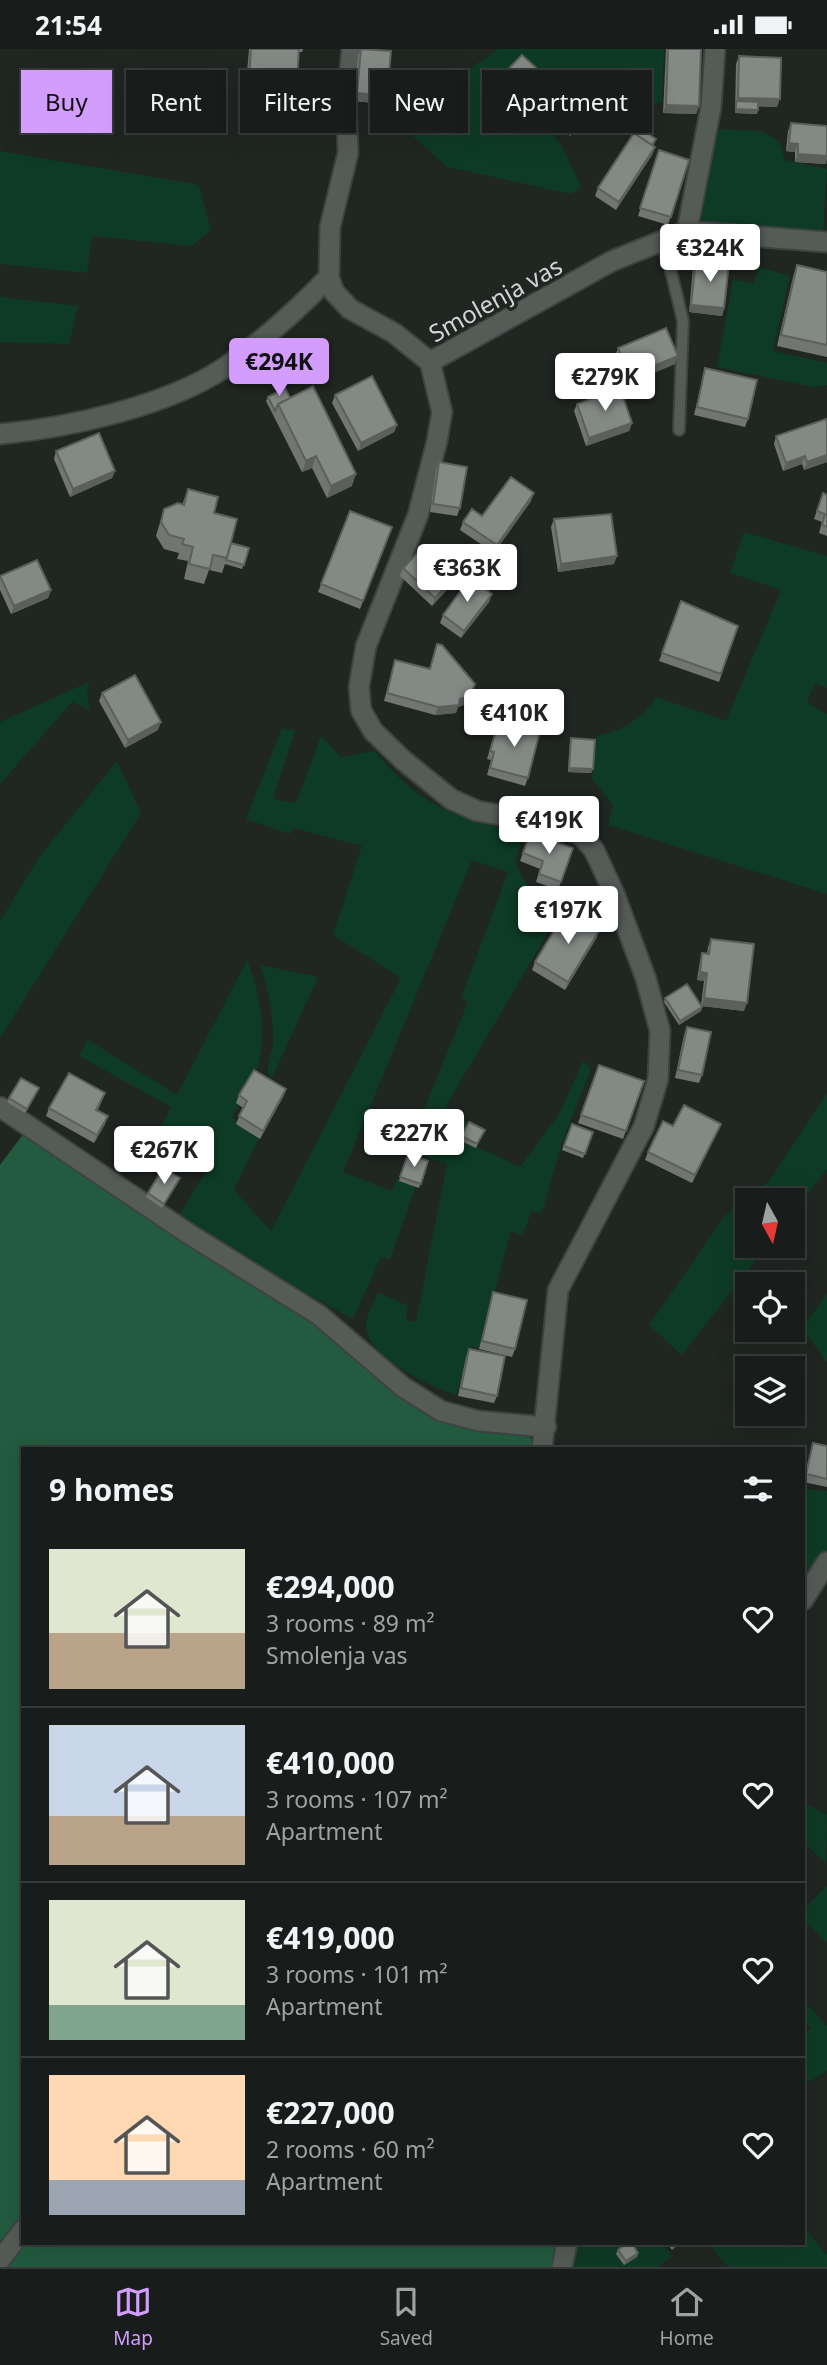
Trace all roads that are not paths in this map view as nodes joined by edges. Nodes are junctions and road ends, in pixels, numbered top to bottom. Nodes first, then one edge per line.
1 (352, 49) edge
2 (715, 49) edge
3 (687, 231) junction
4 (660, 241) junction
5 (827, 243) edge
6 (329, 277) junction
7 (430, 362) junction
8 (679, 431) dead end
9 (0, 434) edge
10 (0, 1107) edge
11 (545, 1427) junction
12 (542, 1447) edge
13 (827, 1562) edge
14 (805, 1597) edge
15 (21, 2233) edge
16 (567, 2245) edge
17 (0, 2260) edge
18 (562, 2267) edge

1 - 6 street
2 - 3 street
3 - 4 street, Smolenja vas
3 - 5 street, Smolenja vas
4 - 7 street, Smolenja vas
4 - 8 lane
6 - 7 street, Smolenja vas
6 - 9 street
7 - 11 street
10 - 11 street
11 - 12 street
13 - 14 street
15 - 17 street
16 - 18 street

